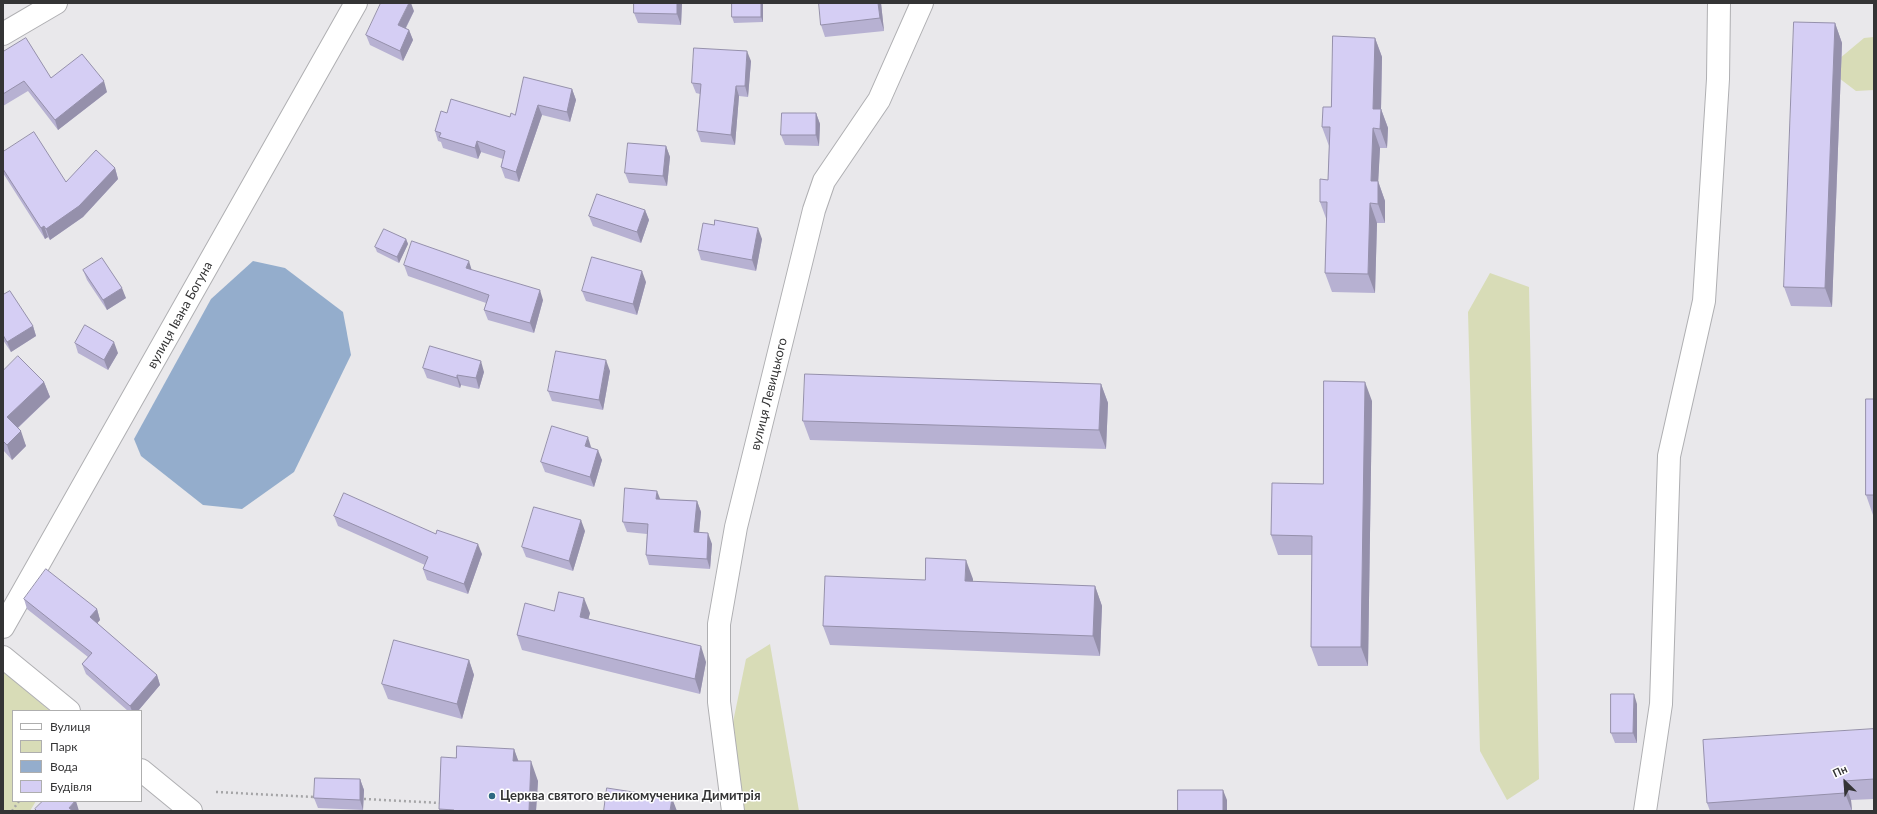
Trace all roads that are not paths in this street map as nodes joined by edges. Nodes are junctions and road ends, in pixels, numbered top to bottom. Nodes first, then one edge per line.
1 (56, 3) edge
2 (356, 3) edge
3 (922, 3) edge
4 (1719, 3) edge
5 (3, 34) edge
6 (3, 627) edge
7 (3, 657) edge
8 (68, 710) edge
9 (142, 771) edge
10 (191, 811) edge
11 (733, 811) edge
12 (1645, 811) edge

1 - 5 street
2 - 6 street, вулиця Івана Богуна
3 - 11 street, вулиця Левицького
4 - 12 street
7 - 8 street
9 - 10 street

